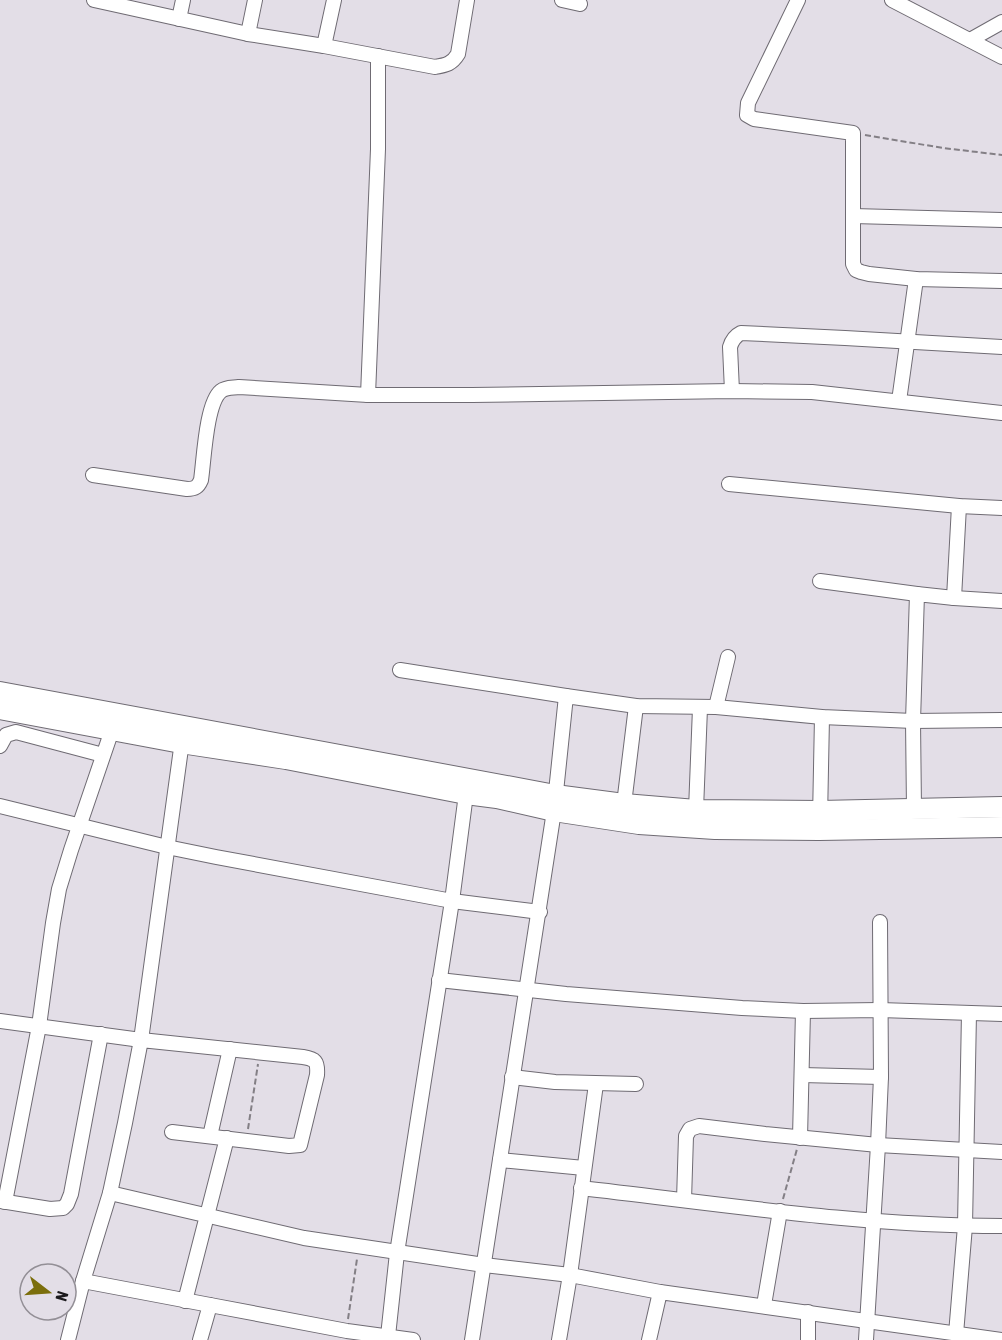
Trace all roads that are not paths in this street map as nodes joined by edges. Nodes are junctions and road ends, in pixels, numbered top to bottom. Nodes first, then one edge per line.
1 (94, 0) edge
2 (183, 0) edge
3 (255, 0) edge
4 (334, 0) edge
5 (468, 0) edge
6 (562, 0) edge
7 (798, 0) edge
8 (892, 0) edge
9 (580, 4) dead end
10 (179, 18) junction
11 (1002, 22) edge
12 (248, 34) junction
13 (970, 40) junction
14 (324, 46) junction
15 (378, 56) junction
16 (1002, 57) edge
17 (853, 216) junction
18 (1002, 220) edge
19 (916, 279) junction
20 (1002, 280) edge
21 (908, 342) junction
22 (1002, 347) edge
23 (732, 391) junction
24 (368, 395) junction
25 (899, 401) junction
26 (1002, 413) edge
27 (93, 475) dead end
28 (729, 484) dead end
29 (959, 507) junction
30 (1002, 508) edge
31 (820, 581) dead end
32 (917, 594) junction
33 (954, 598) junction
34 (1002, 601) edge
35 (728, 657) dead end
36 (400, 670) dead end
37 (0, 692) edge
38 (566, 696) junction
39 (636, 706) junction
40 (716, 707) junction
41 (700, 708) junction
42 (0, 709) edge
43 (822, 717) junction
44 (1002, 720) edge
45 (913, 721) junction
46 (112, 730) junction
47 (183, 734) junction
48 (0, 746) edge
49 (103, 754) junction
50 (466, 794) junction
51 (555, 803) junction
52 (624, 804) junction
53 (0, 806) edge
54 (1002, 807) edge
55 (914, 809) junction
56 (696, 810) junction
57 (820, 820) junction
58 (80, 825) junction
59 (1002, 827) edge
60 (167, 847) junction
61 (452, 901) junction
62 (540, 912) junction
63 (880, 922) dead end
64 (439, 980) junction
65 (526, 990) junction
66 (880, 1010) junction
67 (803, 1011) junction
68 (969, 1013) junction
69 (1002, 1014) edge
70 (0, 1021) edge
71 (39, 1026) junction
72 (101, 1034) junction
73 (141, 1040) junction
74 (230, 1050) junction
75 (802, 1075) junction
76 (512, 1077) junction
77 (881, 1077) junction
78 (596, 1084) junction
79 (636, 1084) dead end
80 (172, 1132) dead end
81 (210, 1136) junction
82 (227, 1138) junction
83 (800, 1138) junction
84 (878, 1145) junction
85 (967, 1150) junction
86 (1002, 1152) edge
87 (500, 1160) junction
88 (584, 1168) junction
89 (582, 1188) junction
90 (110, 1193) junction
91 (684, 1200) junction
92 (3, 1202) edge
93 (780, 1211) junction
94 (207, 1215) junction
95 (873, 1221) junction
96 (965, 1226) junction
97 (1002, 1226) edge
98 (397, 1253) junction
99 (484, 1265) junction
100 (570, 1275) junction
101 (83, 1281) junction
102 (660, 1292) junction
103 (185, 1300) junction
104 (210, 1305) junction
105 (764, 1305) junction
106 (808, 1312) junction
107 (867, 1321) junction
108 (956, 1334) junction
109 (388, 1336) junction
110 (68, 1340) edge
111 (200, 1340) edge
112 (413, 1340) edge
113 (472, 1340) edge
114 (559, 1340) edge
115 (649, 1340) edge
116 (808, 1340) edge
117 (866, 1340) edge
118 (1002, 1340) edge

1 - 10 street
2 - 10 street
3 - 12 street
4 - 14 street
5 - 15 street
6 - 9 street
7 - 17 street
8 - 13 street
10 - 12 street
11 - 13 street
12 - 14 street
13 - 16 street
14 - 15 street
15 - 24 street
17 - 18 street
17 - 19 street
19 - 20 street
19 - 21 street
21 - 22 street
21 - 23 street
21 - 25 street
23 - 24 street
23 - 25 street
24 - 27 street
25 - 26 street
28 - 29 street
29 - 30 street
29 - 33 street
31 - 32 street
32 - 33 street
32 - 45 street
33 - 34 street
35 - 40 street
36 - 38 street
37 - 47 main road
38 - 39 street
38 - 51 street
39 - 41 street
39 - 52 street
40 - 41 street
40 - 43 street
41 - 56 street
42 - 46 main road
43 - 45 street
43 - 57 street
44 - 45 street
45 - 55 street
46 - 47 main road
46 - 49 street
47 - 50 main road
47 - 51 main road
47 - 60 street
48 - 49 street
49 - 58 street
50 - 51 main road
50 - 61 street
51 - 52 main road
51 - 57 main road
51 - 62 street
52 - 56 main road
53 - 58 street
54 - 55 main road
55 - 57 main road
56 - 57 main road
57 - 59 main road
58 - 60 street
58 - 71 street
60 - 61 street
60 - 73 street
61 - 62 street
61 - 64 street
62 - 65 street
63 - 66 street
64 - 65 street
64 - 98 street
65 - 67 street
65 - 76 street
66 - 67 street
66 - 68 street
66 - 77 street
67 - 75 street
68 - 69 street
68 - 85 street
70 - 71 street
71 - 72 street
71 - 92 street
72 - 73 street
72 - 92 street
73 - 74 street
73 - 90 street
74 - 81 street
74 - 82 street
75 - 77 street
75 - 83 street
76 - 78 street
76 - 87 street
77 - 84 street
78 - 79 street
78 - 88 street
80 - 81 street
81 - 82 street
82 - 94 street
83 - 84 street
83 - 91 street
84 - 85 street
84 - 95 street
85 - 86 street
85 - 96 street
87 - 88 street
87 - 99 street
88 - 89 street
89 - 91 street
89 - 100 street
90 - 94 street
90 - 101 street
91 - 93 street
93 - 95 street
93 - 105 street
94 - 98 street
94 - 103 street
95 - 96 street
95 - 107 street
96 - 97 street
96 - 108 street
98 - 99 street
98 - 109 street
99 - 100 street
99 - 113 street
100 - 102 street
100 - 114 street
101 - 103 street
101 - 110 street
102 - 105 street
102 - 115 street
103 - 104 street
104 - 109 street
104 - 111 street
105 - 106 street
106 - 107 street
106 - 116 street
107 - 108 street
107 - 117 street
108 - 118 street
109 - 112 street

